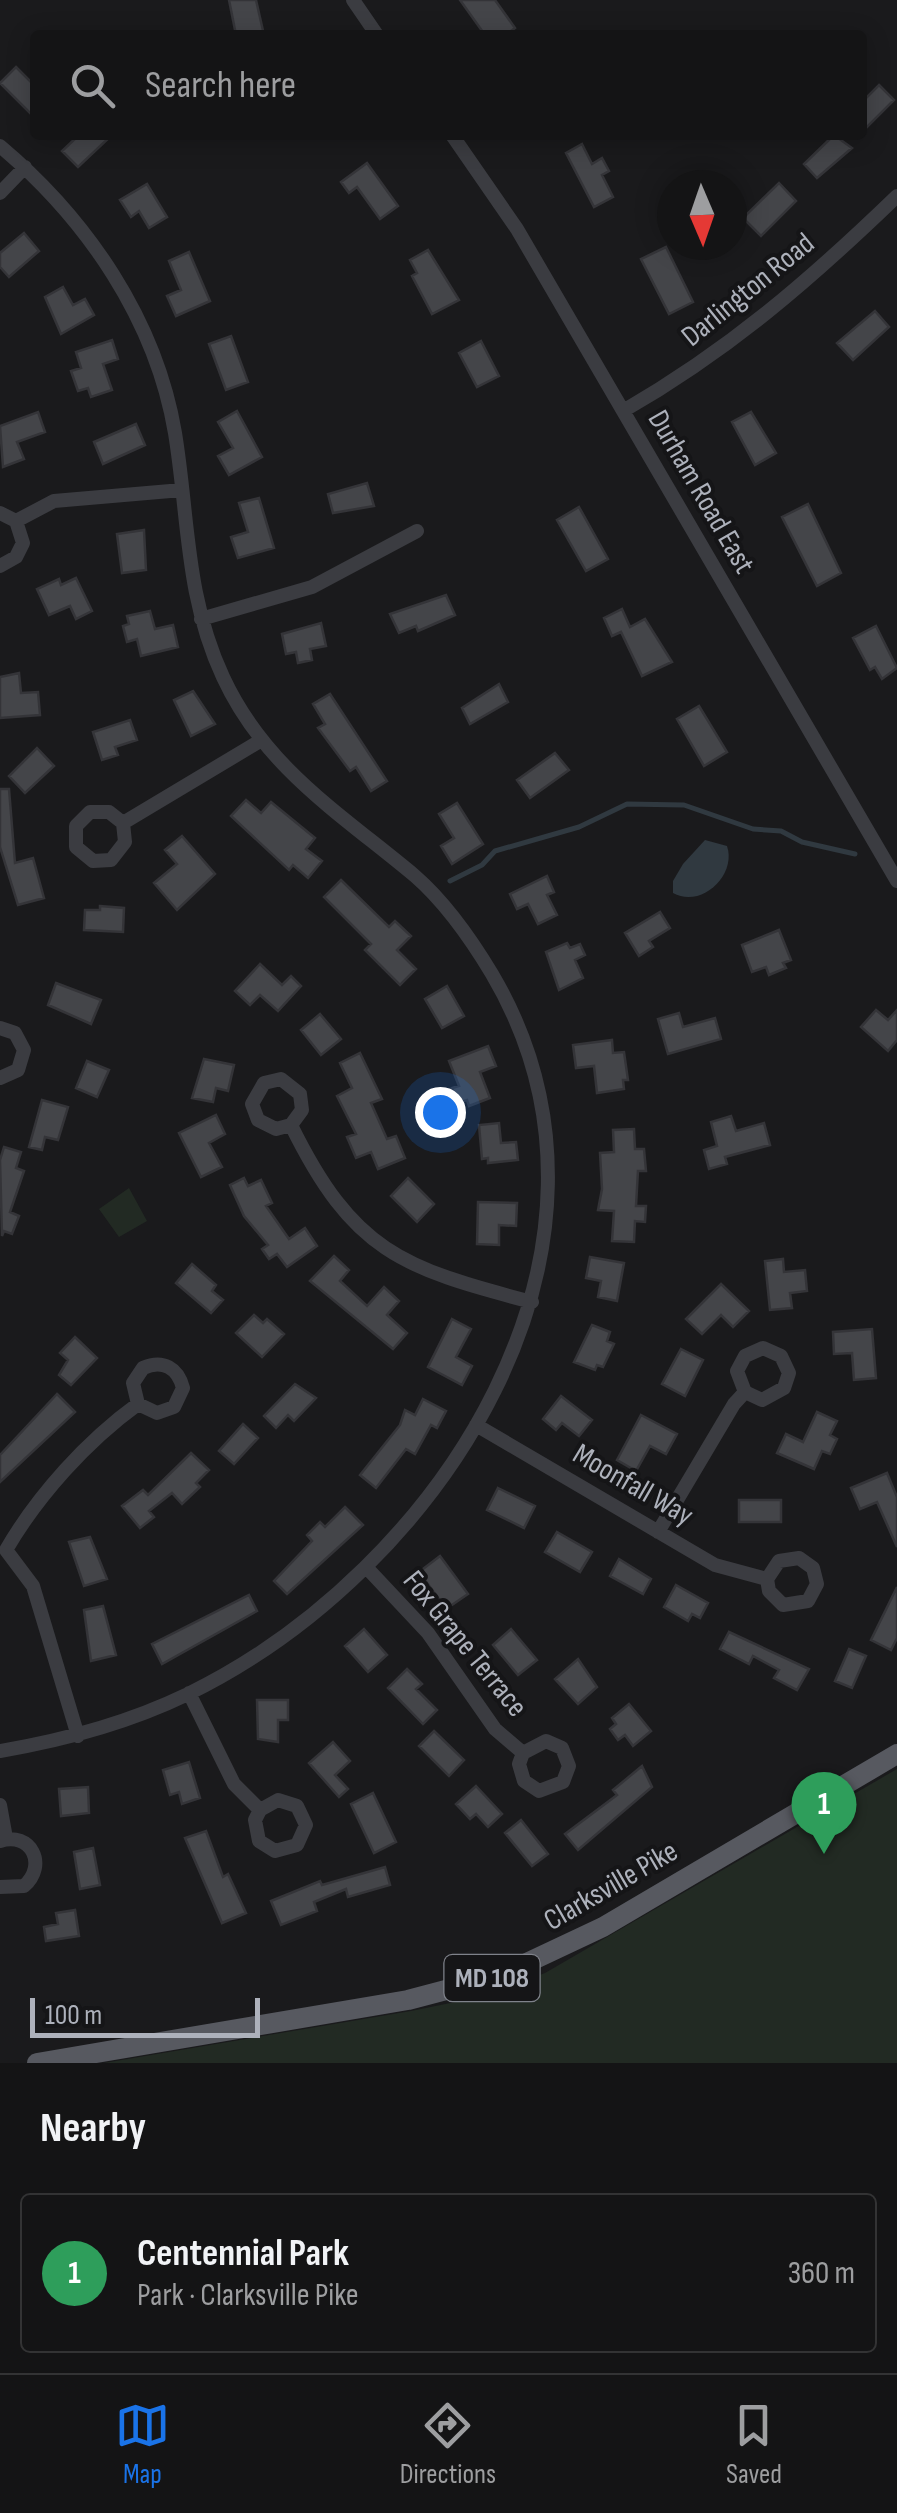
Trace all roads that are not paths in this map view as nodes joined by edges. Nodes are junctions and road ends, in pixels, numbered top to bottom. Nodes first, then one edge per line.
1 (353, 0) edge
2 (374, 30) edge
3 (455, 140) edge
4 (0, 146) edge
5 (25, 167) junction
6 (0, 192) edge
7 (897, 196) edge
8 (623, 412) junction
9 (182, 490) junction
10 (0, 513) edge
11 (16, 522) junction
12 (417, 531) dead end
13 (0, 566) edge
14 (200, 619) junction
15 (260, 741) junction
16 (123, 823) dead end
17 (897, 881) edge
18 (0, 1028) edge
19 (0, 1078) edge
20 (291, 1125) dead end
21 (532, 1302) junction
22 (745, 1392) dead end
23 (138, 1404) dead end
24 (476, 1425) junction
25 (658, 1532) junction
26 (367, 1568) junction
27 (768, 1579) dead end
28 (189, 1693) junction
29 (78, 1736) junction
30 (0, 1751) edge
31 (523, 1753) dead end
32 (897, 1754) edge
33 (0, 1805) edge
34 (260, 1810) dead end
35 (3, 1839) edge
36 (0, 1887) edge
37 (36, 2063) edge

1 - 2 street
3 - 8 street, Durham Road East
4 - 5 street
5 - 6 street
5 - 9 street
7 - 8 street, Darlington Road
8 - 17 street, Durham Road East
9 - 11 street
9 - 14 street
10 - 11 street
11 - 13 street
12 - 14 street
14 - 15 street
15 - 16 street
15 - 21 street
18 - 19 street
20 - 21 street
21 - 24 street
22 - 25 street
23 - 29 street
24 - 25 street, Moonfall Way
24 - 26 street
25 - 27 street, Moonfall Way
26 - 28 street
26 - 31 street, Fox Grape Terrace
28 - 29 street
28 - 34 street
29 - 30 street
32 - 37 main road, Clarksville Pike / MD 108
33 - 35 street
35 - 36 street

